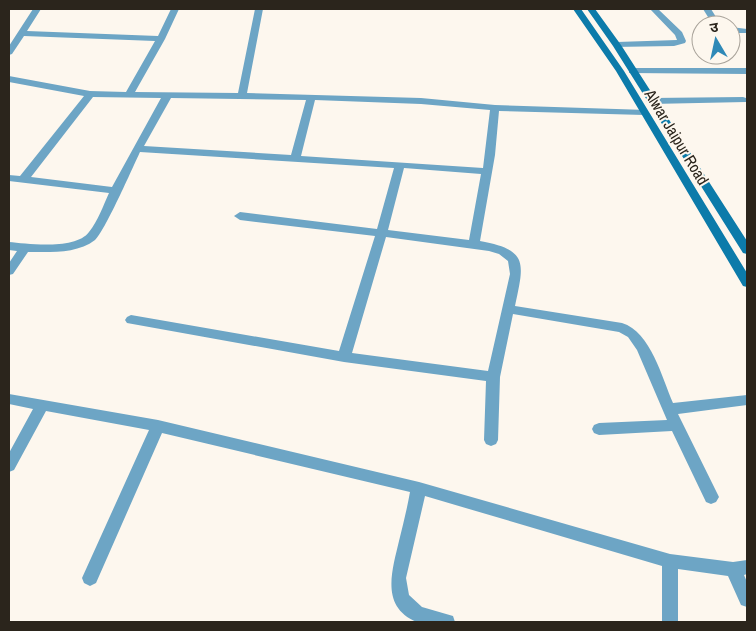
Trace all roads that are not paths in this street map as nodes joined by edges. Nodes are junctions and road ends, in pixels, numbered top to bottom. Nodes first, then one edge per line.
1 (37, 9) edge
2 (174, 9) edge
3 (259, 9) edge
4 (577, 9) edge
5 (591, 9) edge
6 (654, 9) edge
7 (22, 33) junction
8 (161, 39) junction
9 (617, 45) junction
10 (9, 52) edge
11 (632, 71) junction
12 (747, 72) edge
13 (9, 79) edge
14 (90, 94) junction
15 (129, 94) junction
16 (242, 95) junction
17 (167, 96) junction
18 (311, 96) junction
19 (743, 100) dead end
20 (651, 101) junction
21 (495, 108) junction
22 (644, 112) junction
23 (137, 149) junction
24 (296, 157) junction
25 (400, 165) junction
26 (487, 171) junction
27 (9, 178) edge
28 (23, 180) junction
29 (117, 191) junction
30 (240, 216) dead end
31 (382, 233) junction
32 (474, 244) junction
33 (9, 246) edge
34 (24, 248) junction
35 (747, 250) edge
36 (9, 271) edge
37 (747, 283) edge
38 (508, 309) junction
39 (132, 320) dead end
40 (344, 357) junction
41 (493, 376) junction
42 (9, 399) edge
43 (747, 400) edge
44 (42, 406) junction
45 (670, 409) junction
46 (676, 425) junction
47 (158, 426) junction
48 (599, 429) dead end
49 (491, 440) dead end
50 (9, 466) edge
51 (420, 488) junction
52 (711, 497) dead end
53 (670, 561) junction
54 (740, 568) edge
55 (90, 578) dead end
56 (747, 599) edge
57 (447, 622) edge
58 (670, 622) edge

1 - 7 street
2 - 8 street
3 - 16 street
4 - 22 main road, Alwar Jaipur Road
5 - 9 main road, Alwar Jaipur Road
6 - 9 street
7 - 8 street
7 - 10 street
8 - 15 street
9 - 11 main road, Alwar Jaipur Road
11 - 12 street
11 - 20 main road, Alwar Jaipur Road
13 - 14 street
14 - 15 street
14 - 28 street
15 - 17 street
16 - 17 street
16 - 18 street
17 - 23 street
18 - 21 street
18 - 24 street
19 - 20 street
20 - 35 main road, Alwar Jaipur Road
21 - 22 street
21 - 26 street
22 - 37 main road, Alwar Jaipur Road
23 - 24 street
23 - 29 street
24 - 25 street
25 - 26 street
25 - 31 street
26 - 32 street
27 - 28 street
28 - 29 street
29 - 34 street
30 - 31 street
31 - 32 street
31 - 40 street
32 - 38 street
33 - 34 street
34 - 36 street
38 - 41 street
38 - 45 street
39 - 40 street
40 - 41 street
41 - 49 street
42 - 44 street
43 - 45 street
44 - 47 street
44 - 50 street
45 - 46 street
46 - 48 street
46 - 52 street
47 - 51 street
47 - 55 street
51 - 53 street
51 - 57 street
53 - 54 street
53 - 58 street
54 - 56 street

